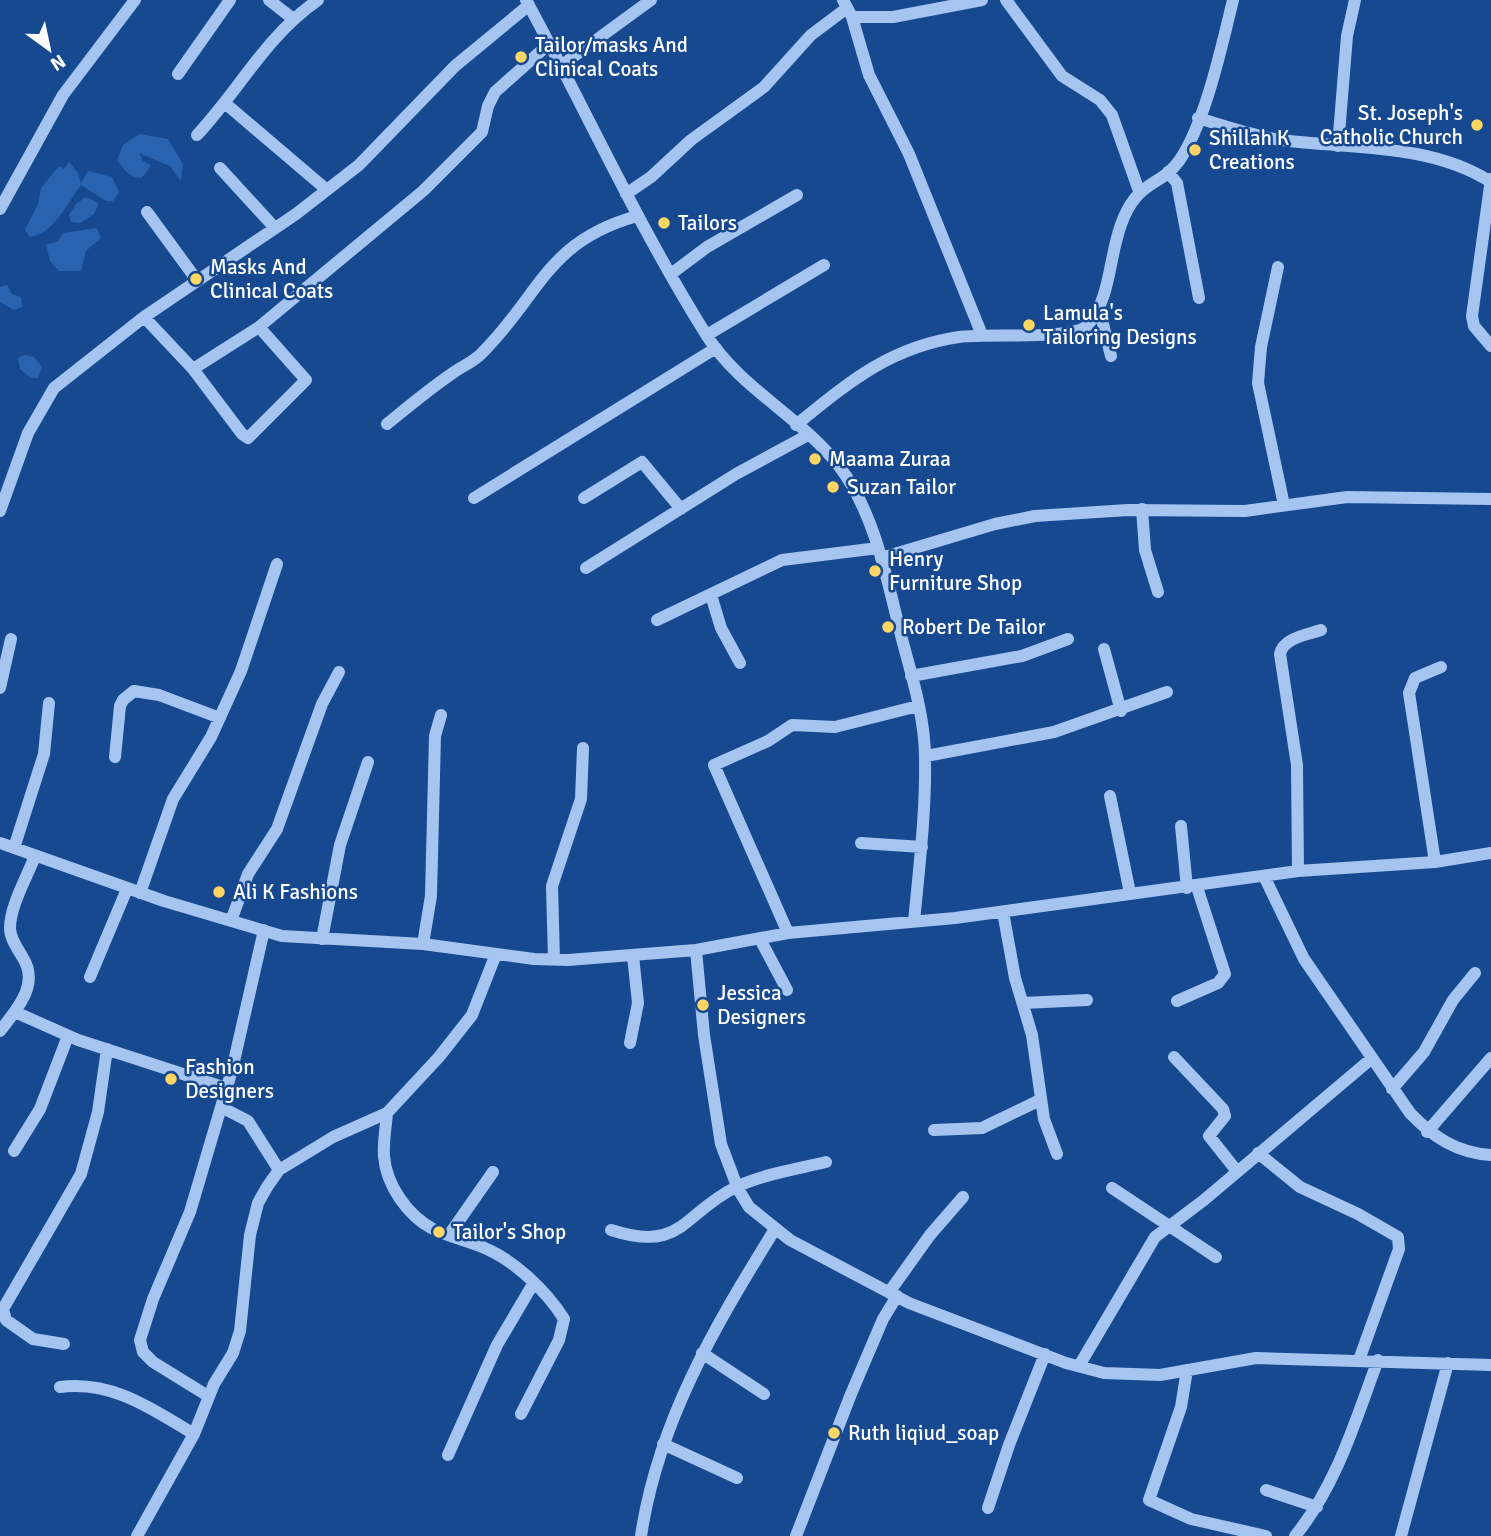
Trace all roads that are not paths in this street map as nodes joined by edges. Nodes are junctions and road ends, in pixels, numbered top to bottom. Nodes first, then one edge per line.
1 (135, 0) edge
2 (230, 0) edge
3 (270, 0) edge
4 (318, 0) edge
5 (652, 0) edge
6 (982, 0) edge
7 (1006, 0) edge
8 (1233, 0) edge
9 (1355, 0) edge
10 (527, 3) edge
11 (847, 8) edge
12 (292, 18) junction
13 (550, 43) junction
14 (562, 65) junction
15 (178, 74) dead end
16 (226, 104) junction
17 (1198, 118) junction
18 (197, 135) dead end
19 (1338, 146) junction
20 (220, 168) dead end
21 (1168, 172) junction
22 (1491, 180) edge
23 (327, 190) junction
24 (1139, 191) junction
25 (626, 194) junction
26 (797, 195) dead end
27 (0, 209) edge
28 (147, 212) dead end
29 (637, 215) junction
30 (275, 228) junction
31 (824, 265) dead end
32 (1278, 267) dead end
33 (671, 274) junction
34 (196, 279) junction
35 (1199, 298) dead end
36 (1097, 313) junction
37 (144, 317) junction
38 (259, 327) junction
39 (707, 335) junction
40 (982, 335) junction
41 (1491, 346) edge
42 (716, 348) junction
43 (1111, 356) dead end
44 (193, 369) junction
45 (387, 424) dead end
46 (796, 425) junction
47 (808, 435) junction
48 (474, 498) dead end
49 (584, 498) dead end
50 (1491, 499) edge
51 (1284, 505) junction
52 (681, 509) junction
53 (1142, 509) junction
54 (0, 511) edge
55 (879, 553) junction
56 (278, 564) dead end
57 (586, 568) dead end
58 (1157, 592) dead end
59 (711, 595) junction
60 (657, 620) dead end
61 (1321, 630) dead end
62 (10, 639) dead end
63 (1068, 639) dead end
64 (1104, 649) dead end
65 (740, 663) dead end
66 (1441, 667) dead end
67 (339, 672) dead end
68 (911, 676) junction
69 (0, 688) edge
70 (1167, 692) dead end
71 (49, 703) dead end
72 (918, 706) junction
73 (1121, 711) junction
74 (441, 715) dead end
75 (220, 718) junction
76 (583, 748) dead end
77 (926, 756) junction
78 (115, 757) dead end
79 (368, 762) dead end
80 (1110, 796) dead end
81 (1181, 826) dead end
82 (0, 843) edge
83 (861, 843) dead end
84 (922, 847) junction
85 (14, 848) junction
86 (1491, 853) edge
87 (35, 856) junction
88 (1435, 862) junction
89 (1298, 871) junction
90 (1264, 876) junction
91 (1192, 887) junction
92 (134, 891) junction
93 (1130, 893) junction
94 (1003, 912) junction
95 (231, 921) junction
96 (914, 922) junction
97 (264, 930) junction
98 (788, 933) junction
99 (321, 939) junction
100 (760, 939) junction
101 (423, 944) junction
102 (696, 950) junction
103 (496, 954) junction
104 (633, 956) junction
105 (554, 960) junction
106 (1475, 973) dead end
107 (90, 977) dead end
108 (787, 990) dead end
109 (1087, 1000) dead end
110 (1177, 1001) dead end
111 (1023, 1003) junction
112 (15, 1012) junction
113 (0, 1031) edge
114 (68, 1036) junction
115 (630, 1043) dead end
116 (107, 1049) junction
117 (1174, 1057) dead end
118 (1491, 1058) edge
119 (1371, 1059) junction
120 (226, 1088) junction
121 (1392, 1089) junction
122 (1040, 1100) junction
123 (220, 1107) junction
124 (387, 1112) junction
125 (934, 1130) dead end
126 (1427, 1132) junction
127 (14, 1151) dead end
128 (1258, 1153) junction
129 (1057, 1154) dead end
130 (1491, 1155) edge
131 (826, 1162) dead end
132 (279, 1170) junction
133 (1236, 1170) junction
134 (493, 1172) dead end
135 (737, 1187) junction
136 (1112, 1188) dead end
137 (964, 1196) dead end
138 (1172, 1226) junction
139 (775, 1229) junction
140 (611, 1230) dead end
141 (449, 1235) junction
142 (1216, 1257) dead end
143 (533, 1284) junction
144 (893, 1294) junction
145 (64, 1345) dead end
146 (702, 1353) junction
147 (1045, 1354) junction
148 (1359, 1360) junction
149 (1378, 1360) junction
150 (1448, 1363) junction
151 (1491, 1365) edge
152 (1079, 1366) junction
153 (1187, 1370) junction
154 (60, 1387) dead end
155 (765, 1394) dead end
156 (208, 1396) junction
157 (521, 1414) dead end
158 (194, 1434) junction
159 (663, 1444) junction
160 (448, 1455) dead end
161 (737, 1478) dead end
162 (1266, 1490) dead end
163 (1318, 1507) junction
164 (988, 1508) dead end
165 (137, 1536) edge
166 (641, 1536) edge
167 (796, 1536) edge
168 (1266, 1536) edge
169 (1295, 1536) edge
170 (1401, 1536) edge

1 - 27 street
2 - 15 street
3 - 12 street
4 - 12 street
5 - 14 street
6 - 11 street
7 - 24 street
8 - 17 street
9 - 19 street
10 - 13 street
10 - 23 street
11 - 25 street
11 - 40 street
12 - 16 street
13 - 14 street
13 - 38 street
14 - 25 street
16 - 18 street
16 - 23 street
17 - 19 street
17 - 21 street
19 - 22 street
20 - 30 street
21 - 24 street
21 - 35 street
22 - 41 street
23 - 30 street
24 - 36 street
25 - 29 street
26 - 33 street
28 - 34 street
29 - 33 street
29 - 45 street
30 - 34 street
31 - 39 street
32 - 51 street
33 - 39 street
34 - 37 street
36 - 40 street
36 - 43 street
37 - 44 street
37 - 54 street
38 - 44 street
38 - 44 street
39 - 42 street
40 - 46 street
42 - 46 street
42 - 48 street
46 - 47 street
47 - 52 street
47 - 55 street
49 - 52 street
50 - 51 street
51 - 53 street
52 - 57 street
53 - 55 street
53 - 58 street
55 - 59 street
55 - 68 street
56 - 75 street
59 - 60 street
59 - 65 street
61 - 89 street
62 - 69 street
63 - 68 street
64 - 73 street
66 - 88 street
67 - 95 street
68 - 72 street
70 - 73 street
71 - 85 street
72 - 77 street
72 - 98 street
73 - 77 street
74 - 101 street
75 - 78 street
75 - 92 street
76 - 105 street
77 - 84 street
79 - 99 street
80 - 93 street
81 - 91 street
82 - 85 street
83 - 84 street
84 - 96 street
85 - 87 street
86 - 88 street
87 - 92 street
87 - 112 street
88 - 89 street
89 - 90 street
90 - 91 street
90 - 119 street
91 - 93 street
91 - 110 street
92 - 95 street
92 - 107 street
93 - 94 street
94 - 96 street
94 - 111 street
95 - 97 street
96 - 98 street
97 - 99 street
97 - 120 street
98 - 100 street
99 - 101 street
100 - 102 street
100 - 108 street
101 - 103 street
102 - 104 street
102 - 135 street
103 - 105 street
103 - 124 street
104 - 105 street
104 - 115 street
106 - 121 street
109 - 111 street
111 - 122 street
112 - 113 street
112 - 114 street
114 - 116 street
114 - 127 street
116 - 120 street
116 - 145 street
117 - 133 street
118 - 126 street
119 - 121 street
119 - 128 street
120 - 123 street
121 - 126 street
122 - 125 street
122 - 129 street
123 - 132 street
123 - 156 street
124 - 132 street
124 - 141 street
126 - 130 street
128 - 133 street
128 - 148 street
131 - 135 street
132 - 156 street
133 - 138 street
134 - 141 street
135 - 139 street
135 - 140 street
136 - 138 street
137 - 144 street
138 - 142 street
138 - 152 street
139 - 144 street
139 - 146 street
141 - 143 street
143 - 157 street
143 - 160 street
144 - 147 street
144 - 167 street
146 - 155 street
146 - 159 street
147 - 152 street
147 - 164 street
148 - 149 street
148 - 153 street
149 - 150 street
149 - 163 street
150 - 151 street
150 - 170 street
152 - 153 street
153 - 168 street
154 - 158 street
156 - 158 street
158 - 165 street
159 - 161 street
159 - 166 street
162 - 163 street
163 - 169 street

